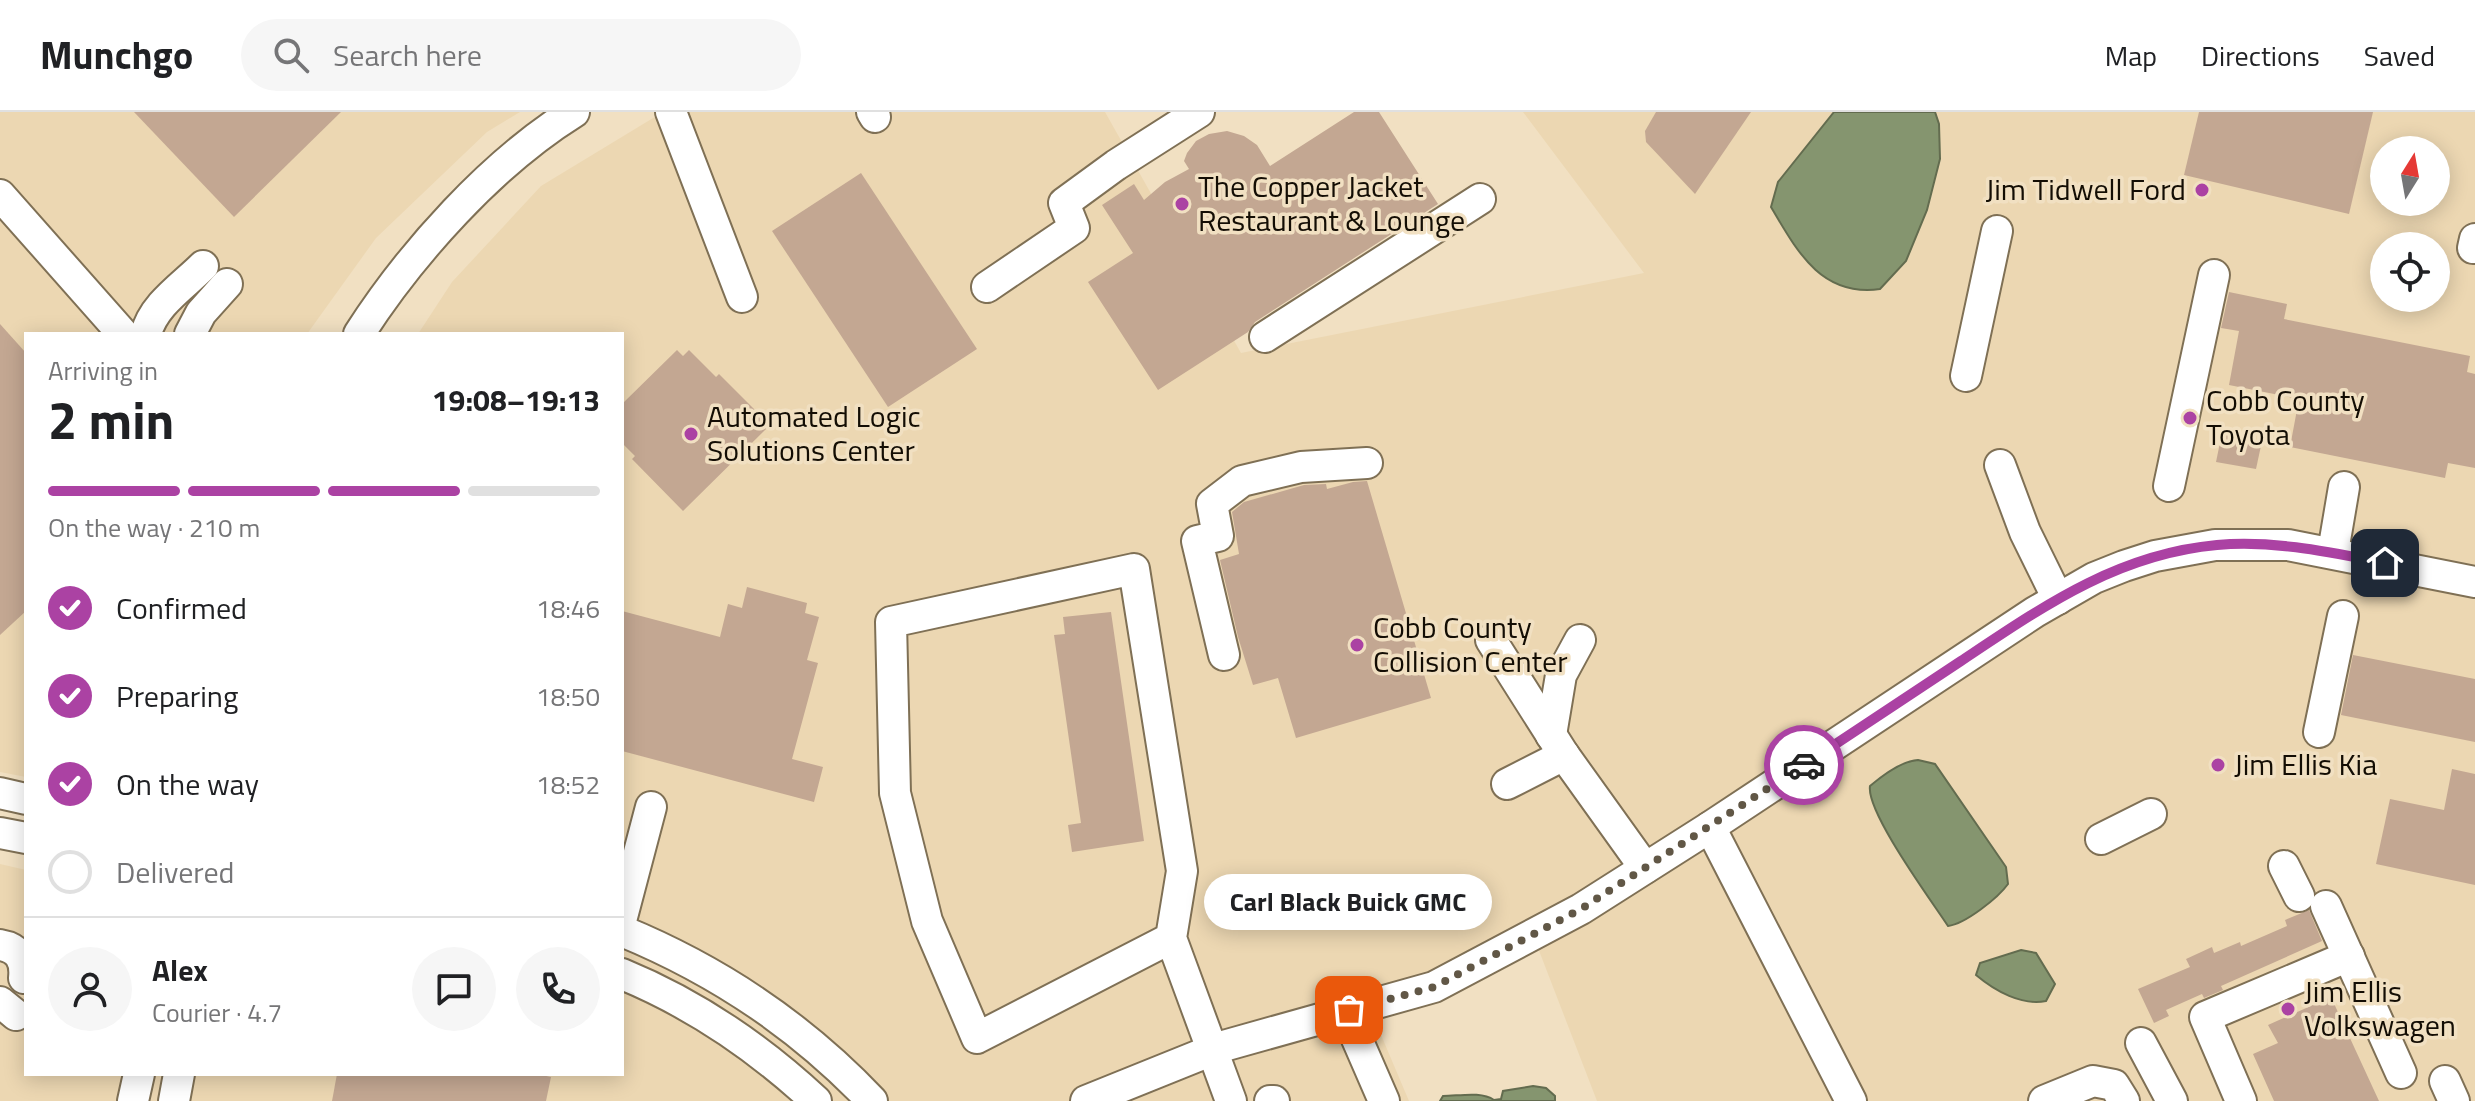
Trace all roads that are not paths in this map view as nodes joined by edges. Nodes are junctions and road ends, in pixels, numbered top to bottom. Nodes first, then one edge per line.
1 (574, 112) edge
2 (671, 112) edge
3 (1199, 112) edge
4 (0, 196) edge
5 (1480, 199) dead end
6 (1997, 231) dead end
7 (203, 266) dead end
8 (2214, 275) dead end
9 (227, 284) dead end
10 (987, 287) dead end
11 (742, 297) dead end
12 (121, 332) edge
13 (146, 332) edge
14 (191, 332) edge
15 (360, 332) edge
16 (1265, 337) dead end
17 (1966, 376) dead end
18 (1367, 463) dead end
19 (2000, 465) dead end
20 (2169, 486) dead end
21 (2344, 487) dead end
22 (2333, 552) junction
23 (2475, 582) edge
24 (2058, 599) junction
25 (2343, 616) dead end
26 (1491, 640) dead end
27 (1580, 640) dead end
28 (1224, 655) dead end
29 (2319, 732) dead end
30 (1558, 745) junction
31 (1507, 784) dead end
32 (0, 793) edge
33 (24, 799) edge
34 (651, 807) dead end
35 (2151, 814) dead end
36 (1710, 827) junction
37 (0, 833) edge
38 (24, 838) edge
39 (2101, 839) dead end
40 (2284, 866) dead end
41 (1645, 868) junction
42 (624, 909) edge
43 (624, 932) edge
44 (1171, 938) junction
45 (0, 945) edge
46 (2349, 956) junction
47 (24, 964) edge
48 (624, 975) edge
49 (1349, 1010) junction
50 (2141, 1043) dead end
51 (1211, 1050) junction
52 (2401, 1073) dead end
53 (139, 1076) edge
54 (179, 1076) edge
55 (133, 1101) edge
56 (174, 1101) edge
57 (816, 1101) edge
58 (872, 1101) edge
59 (1086, 1101) edge
60 (1231, 1101) edge
61 (1384, 1101) edge
62 (1851, 1101) edge
63 (2044, 1101) edge
64 (2124, 1101) edge
65 (2172, 1101) edge
66 (2241, 1101) edge

1 - 15 street
2 - 11 street
3 - 10 street
4 - 12 street
5 - 16 street
6 - 17 street
7 - 13 street
8 - 20 street
9 - 14 street
18 - 28 street
19 - 24 street
21 - 22 street
22 - 23 street
22 - 24 street
24 - 36 street
25 - 29 street
26 - 30 street
27 - 30 street
30 - 31 street
30 - 41 street
32 - 33 street
34 - 42 street
35 - 39 street
36 - 41 street
36 - 62 street
37 - 38 street
40 - 46 street
41 - 49 street
43 - 58 street
44 - 44 street
44 - 51 street
45 - 47 street
46 - 52 street
46 - 66 street
48 - 57 street
49 - 51 street
49 - 61 street
50 - 65 street
51 - 59 street
51 - 60 street
53 - 55 street
54 - 56 street
63 - 64 street

